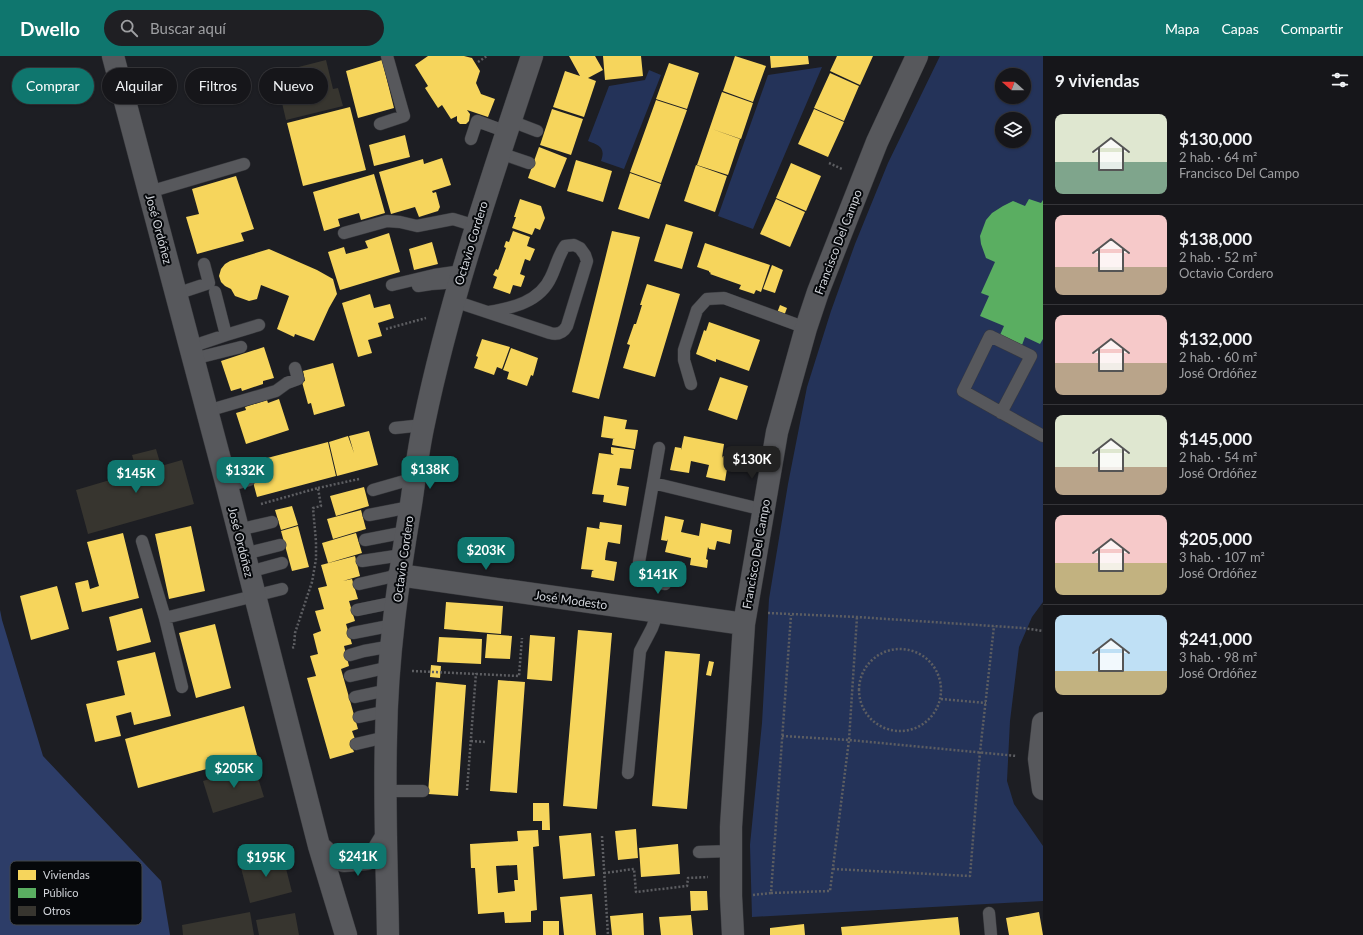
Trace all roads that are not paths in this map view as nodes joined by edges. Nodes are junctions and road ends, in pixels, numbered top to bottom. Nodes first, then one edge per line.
1 (113, 56) edge
2 (387, 56) edge
3 (532, 56) edge
4 (917, 56) edge
5 (380, 124) dead end
6 (509, 127) junction
7 (537, 131) dead end
8 (471, 139) dead end
9 (500, 153) junction
10 (529, 163) dead end
11 (244, 164) dead end
12 (149, 192) junction
13 (476, 226) junction
14 (344, 233) dead end
15 (204, 264) dead end
16 (458, 284) junction
17 (394, 289) dead end
18 (215, 292) dead end
19 (176, 294) junction
20 (489, 312) junction
21 (259, 325) dead end
22 (806, 328) junction
23 (226, 335) junction
24 (242, 347) dead end
25 (192, 353) junction
26 (295, 368) dead end
27 (691, 384) dead end
28 (207, 411) junction
29 (1001, 413) junction
30 (423, 425) junction
31 (395, 428) dead end
32 (1043, 436) edge
33 (659, 448) dead end
34 (415, 478) junction
35 (249, 480) dead end
36 (654, 483) junction
37 (227, 486) junction
38 (373, 490) dead end
39 (410, 507) junction
40 (764, 510) junction
41 (369, 515) dead end
42 (272, 522) dead end
43 (238, 530) junction
44 (406, 532) junction
45 (365, 540) dead end
46 (142, 541) dead end
47 (280, 545) dead end
48 (362, 561) dead end
49 (246, 563) junction
50 (282, 563) dead end
51 (401, 565) junction
52 (359, 584) dead end
53 (665, 584) dead end
54 (282, 589) dead end
55 (255, 596) junction
56 (396, 602) junction
57 (356, 610) dead end
58 (658, 612) junction
59 (165, 618) junction
60 (745, 618) junction
61 (353, 633) dead end
62 (393, 635) junction
63 (350, 655) dead end
64 (390, 667) junction
65 (350, 676) dead end
66 (182, 687) dead end
67 (388, 690) junction
68 (355, 697) dead end
69 (387, 711) junction
70 (359, 717) dead end
71 (1043, 723) edge
72 (386, 736) junction
73 (356, 744) dead end
74 (628, 773) dead end
75 (1043, 789) edge
76 (386, 791) junction
77 (423, 791) dead end
78 (386, 837) junction
79 (319, 846) junction
80 (731, 851) junction
81 (699, 852) dead end
82 (989, 913) dead end
83 (346, 935) edge
84 (388, 935) edge
85 (395, 935) edge
86 (733, 935) edge
87 (991, 935) edge

1 - 12 street, José Ordóñez
2 - 5 lane
3 - 6 street, Octavio Cordero
4 - 22 street, Francisco Del Campo
6 - 7 lane
6 - 8 lane
6 - 9 street, Octavio Cordero
9 - 10 lane
9 - 13 street, Octavio Cordero
11 - 12 lane
12 - 19 street, José Ordóñez
13 - 14 lane
13 - 16 street, Octavio Cordero
15 - 19 lane
16 - 17 lane
16 - 20 lane
16 - 30 street, Octavio Cordero
18 - 23 lane
19 - 25 street, José Ordóñez
20 - 20 lane
21 - 23 lane
22 - 27 lane
22 - 40 street, Francisco Del Campo
23 - 25 lane
24 - 25 lane
25 - 28 street, José Ordóñez
26 - 28 lane
28 - 37 street, José Ordóñez
29 - 29 lane
29 - 32 lane
30 - 31 lane
30 - 34 street, Octavio Cordero
33 - 36 lane
34 - 38 lane
34 - 39 street, Octavio Cordero
35 - 37 lane
36 - 40 lane
36 - 53 lane
37 - 43 street, José Ordóñez
39 - 41 lane
39 - 44 street, Octavio Cordero
40 - 60 street, Francisco Del Campo
42 - 43 lane
43 - 49 street, José Ordóñez
44 - 45 lane
44 - 51 street, Octavio Cordero
46 - 59 lane
47 - 49 lane
48 - 51 lane
49 - 50 lane
49 - 55 street, José Ordóñez
51 - 52 lane
51 - 56 street, Octavio Cordero
51 - 58 street, José Modesto
54 - 55 lane
55 - 59 lane
55 - 79 street, José Ordóñez
56 - 57 lane
56 - 62 street, Octavio Cordero
58 - 60 street, José Modesto
58 - 74 lane
59 - 66 lane
60 - 80 street, Francisco Del Campo
61 - 62 lane
62 - 63 lane
62 - 64 street, Octavio Cordero
64 - 65 lane
64 - 67 street, Octavio Cordero
67 - 68 lane
67 - 69 street, Octavio Cordero
69 - 70 lane
69 - 72 street, Octavio Cordero
71 - 75 street
72 - 73 lane
72 - 76 street, Octavio Cordero
76 - 77 lane
76 - 78 street, Octavio Cordero
78 - 79 street
78 - 84 street, Octavio Cordero
79 - 83 street, José Ordóñez
80 - 81 lane
80 - 86 street, Francisco Del Campo
82 - 87 lane
84 - 85 lane

